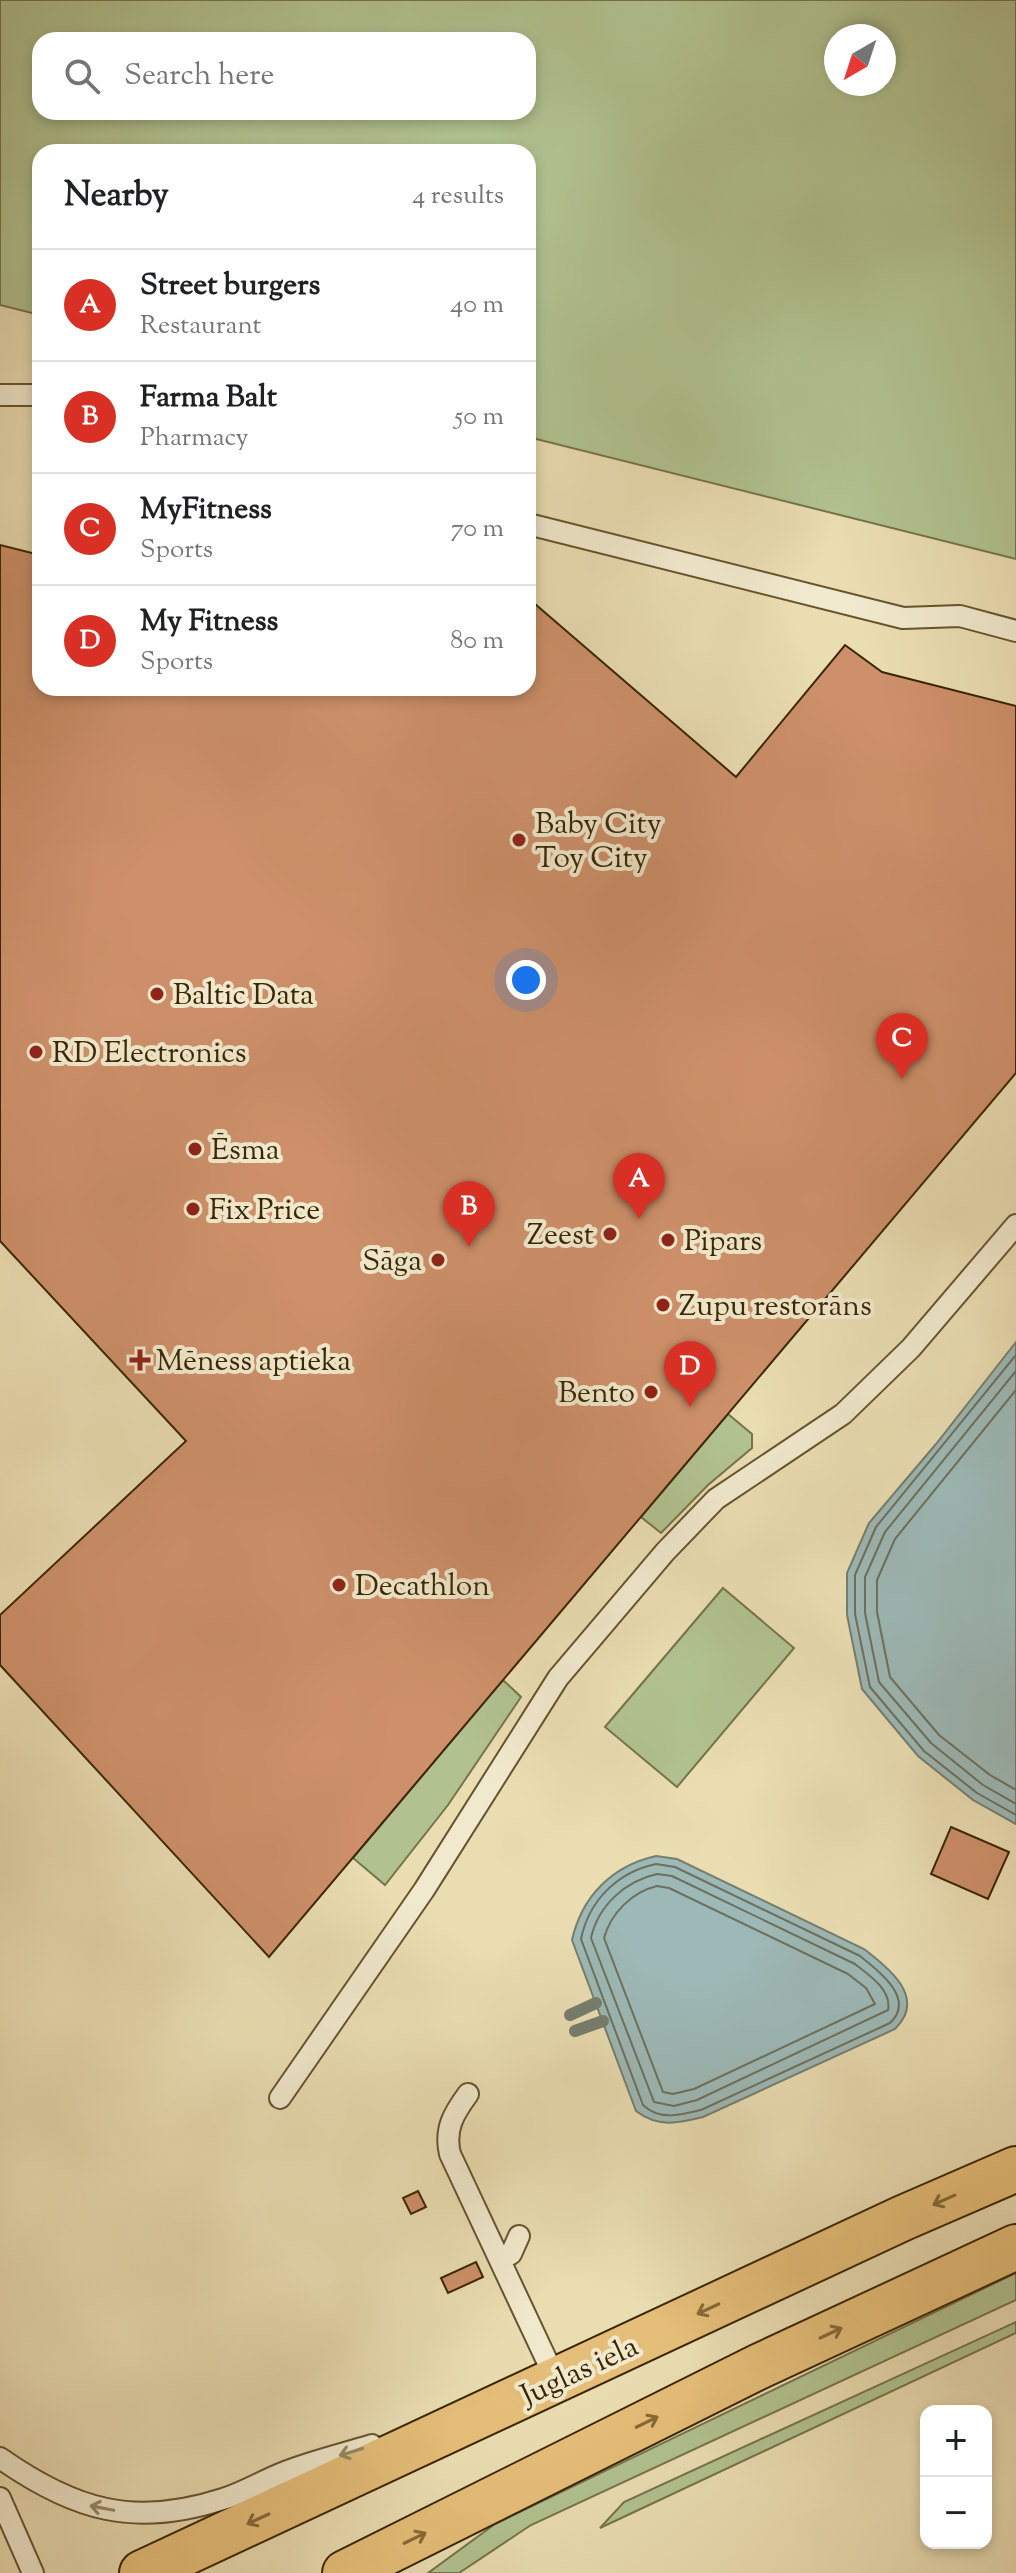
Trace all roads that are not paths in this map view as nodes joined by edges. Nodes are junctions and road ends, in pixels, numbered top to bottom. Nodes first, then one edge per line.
1 (0, 395) edge
2 (32, 395) edge
3 (536, 526) edge
4 (1016, 631) edge
5 (1016, 1225) edge
6 (468, 2094) dead end
7 (280, 2098) dead end
8 (1016, 2169) edge
9 (519, 2236) dead end
10 (1016, 2247) edge
11 (500, 2259) junction
12 (556, 2380) junction
13 (506, 2404) junction
14 (0, 2458) edge
15 (0, 2498) edge
16 (33, 2573) edge
17 (142, 2573) edge
18 (345, 2573) edge

1 - 2 lane
3 - 4 lane
5 - 7 lane
6 - 11 lane
8 -> 12 main road, Juglas iela
9 - 11 lane
18 -> 10 main road
11 - 12 lane
12 - 13 main road, Juglas iela
13 -> 14 lane
13 -> 17 main road, Juglas iela
15 - 16 lane

